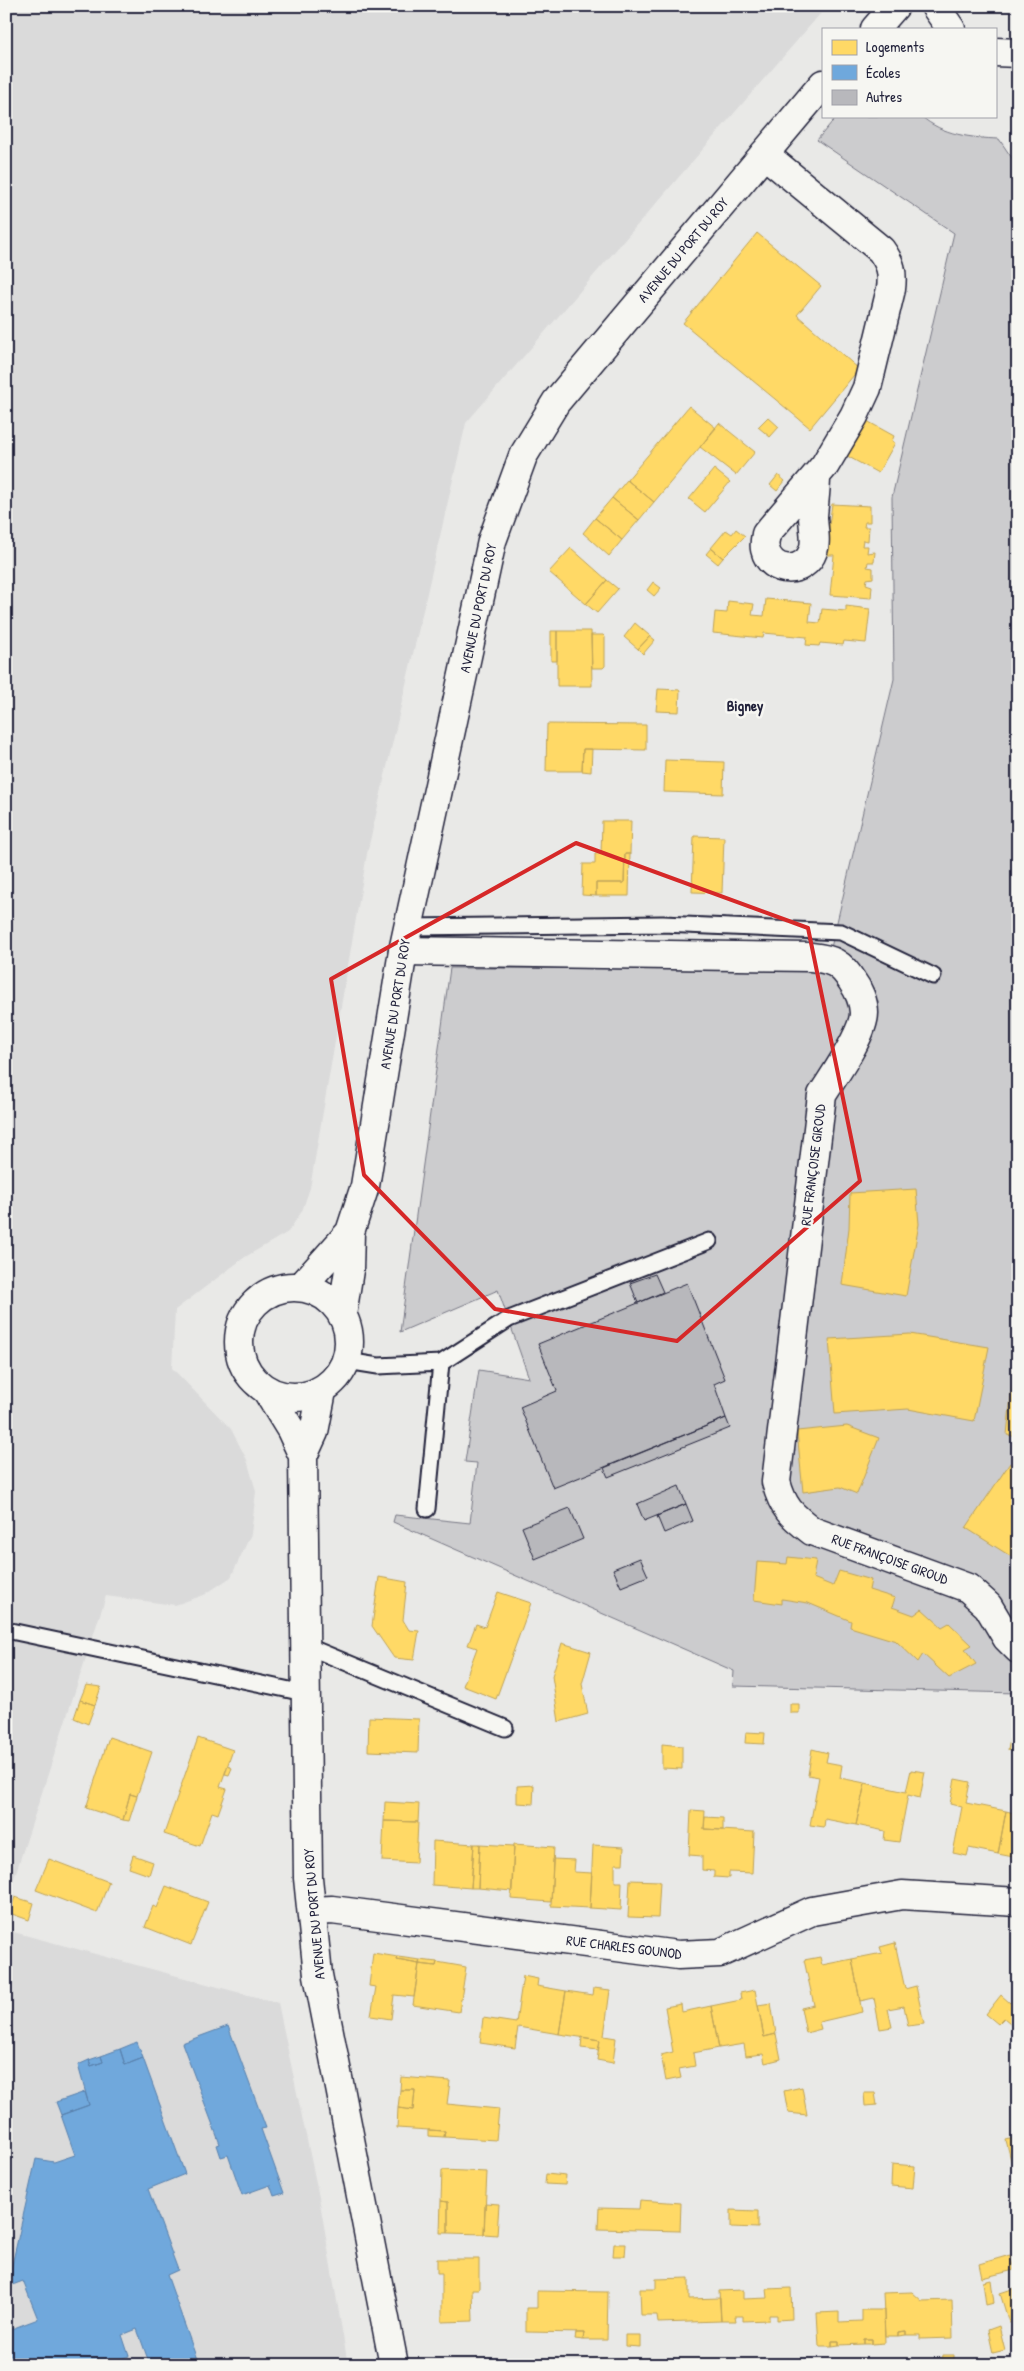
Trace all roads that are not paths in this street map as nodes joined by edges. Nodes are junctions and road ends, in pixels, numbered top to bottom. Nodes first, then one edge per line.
1 (895, 6) edge
2 (935, 6) edge
3 (876, 28) edge
4 (949, 28) edge
5 (822, 85) edge
6 (764, 154) junction
7 (816, 477) dead end
8 (405, 939) junction
9 (933, 976) dead end
10 (350, 1232) junction
11 (709, 1241) dead end
12 (301, 1287) junction
13 (342, 1315) junction
14 (347, 1361) junction
15 (442, 1363) junction
16 (322, 1391) junction
17 (267, 1392) junction
18 (303, 1456) junction
19 (427, 1510) dead end
20 (6, 1630) edge
21 (304, 1645) junction
22 (1018, 1649) edge
23 (304, 1693) junction
24 (505, 1728) dead end
25 (1018, 1902) edge
26 (312, 1911) junction
27 (394, 2365) edge

1 - 3 street
2 - 4 street
5 - 6 street, AVENUE DU PORT DU ROY
6 - 7 street
6 - 8 street, AVENUE DU PORT DU ROY
8 - 9 lane
8 - 10 street, AVENUE DU PORT DU ROY
8 - 22 street, RUE FRANÇOISE GIROUD
10 - 12 street, AVENUE DU PORT DU ROY
10 - 13 street, AVENUE DU PORT DU ROY
11 - 15 lane
12 - 13 street, AVENUE DU PORT DU ROY
12 - 17 street, AVENUE DU PORT DU ROY
13 - 14 street, AVENUE DU PORT DU ROY
14 - 15 lane
14 - 16 street
15 - 19 lane
16 - 17 street
16 - 18 street, AVENUE DU PORT DU ROY
17 - 18 street, AVENUE DU PORT DU ROY
18 - 21 street, AVENUE DU PORT DU ROY
20 - 23 lane
21 - 23 street, AVENUE DU PORT DU ROY
21 - 24 lane
23 - 26 street, AVENUE DU PORT DU ROY
25 - 26 street, RUE CHARLES GOUNOD
26 - 27 street, AVENUE DU PORT DU ROY

